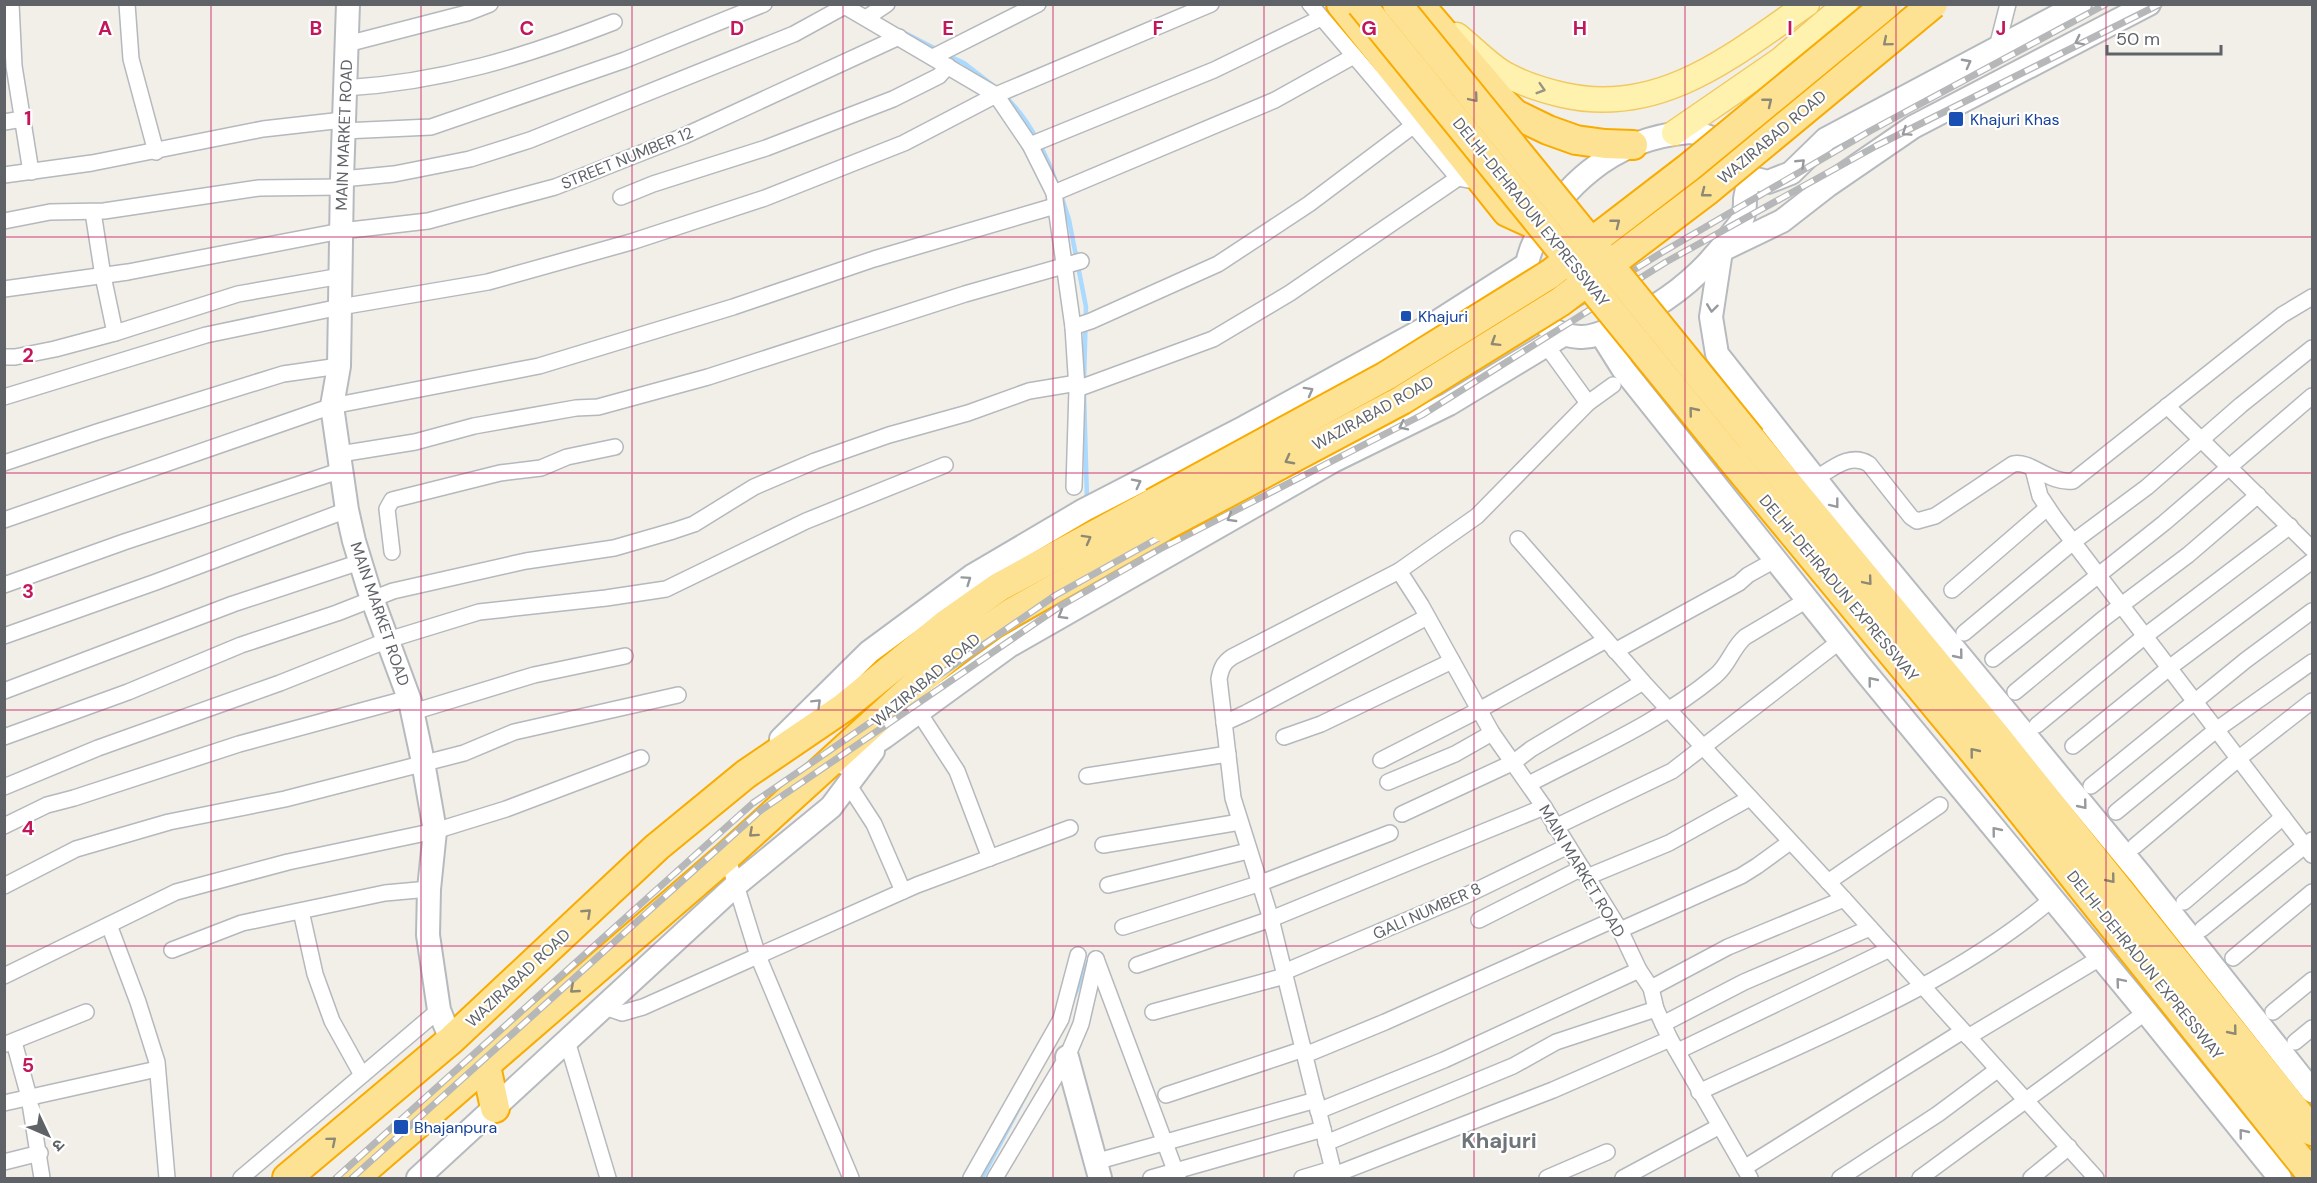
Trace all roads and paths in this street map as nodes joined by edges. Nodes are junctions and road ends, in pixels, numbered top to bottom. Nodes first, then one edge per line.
1 (11, 4) edge
2 (127, 4) edge
3 (348, 4) edge
4 (490, 4) edge
5 (764, 4) edge
6 (888, 4) edge
7 (1038, 4) edge
8 (1211, 4) edge
9 (1310, 4) edge
10 (1362, 4) edge
11 (1396, 4) edge
12 (1419, 4) edge
13 (1429, 4) edge
14 (1807, 4) edge
15 (1846, 4) edge
16 (1887, 4) edge
17 (1933, 4) edge
18 (2008, 4) edge
19 (2080, 4) edge
20 (2149, 4) edge
21 (843, 5) edge
22 (1331, 11) edge
23 (869, 16) junction
24 (614, 22) dead end
25 (899, 37) junction
26 (346, 44) junction
27 (1997, 47) junction
28 (1354, 56) junction
29 (942, 57) junction
30 (9, 67) edge
31 (345, 88) junction
32 (1000, 93) junction
33 (22, 119) junction
34 (4, 122) edge
35 (343, 125) junction
36 (1414, 125) junction
37 (1674, 134) junction
38 (1036, 143) junction
39 (1633, 145) junction
40 (156, 152) junction
41 (31, 172) junction
42 (4, 176) edge
43 (1748, 177) junction
44 (1470, 180) junction
45 (342, 183) junction
46 (1057, 196) junction
47 (621, 197) dead end
48 (93, 212) junction
49 (4, 221) edge
50 (1542, 228) junction
51 (341, 231) junction
52 (1721, 250) junction
53 (1073, 263) junction
54 (1526, 266) junction
55 (102, 276) junction
56 (340, 276) junction
57 (4, 289) edge
58 (2313, 297) edge
59 (340, 307) junction
60 (1082, 324) junction
61 (1415, 332) junction
62 (115, 333) junction
63 (1600, 334) junction
64 (1554, 340) junction
65 (2313, 348) edge
66 (4, 357) edge
67 (339, 366) junction
68 (1081, 386) junction
69 (1613, 386) dead end
70 (2313, 396) edge
71 (4, 397) edge
72 (1588, 403) junction
73 (332, 406) junction
74 (2166, 406) junction
75 (1439, 408) junction
76 (2200, 440) junction
77 (615, 447) dead end
78 (341, 462) junction
79 (4, 463) edge
80 (945, 465) dead end
81 (2230, 468) junction
82 (2033, 469) junction
83 (1823, 474) junction
84 (1074, 487) dead end
85 (2258, 495) junction
86 (2047, 508) junction
87 (347, 510) junction
88 (4, 520) edge
89 (2290, 526) junction
90 (1518, 539) dead end
91 (2073, 542) junction
92 (2313, 549) edge
93 (392, 552) dead end
94 (1775, 560) junction
95 (2313, 561) edge
96 (360, 562) junction
97 (1399, 571) junction
98 (2098, 575) junction
99 (4, 585) edge
100 (1952, 590) dead end
101 (372, 599) junction
102 (1807, 600) junction
103 (2122, 605) junction
104 (2313, 611) edge
105 (1427, 617) junction
106 (1964, 633) dead end
107 (4, 636) edge
108 (2145, 636) junction
109 (387, 640) junction
110 (1840, 641) junction
111 (1611, 645) junction
112 (625, 656) dead end
113 (1993, 659) dead end
114 (1452, 661) junction
115 (2313, 662) edge
116 (2169, 668) junction
117 (1643, 682) junction
118 (4, 691) edge
119 (2015, 692) dead end
120 (678, 695) dead end
121 (917, 698) junction
122 (2195, 701) junction
123 (2313, 701) edge
124 (411, 707) junction
125 (1669, 709) junction
126 (1479, 710) junction
127 (1224, 723) junction
128 (2037, 725) dead end
129 (2216, 730) junction
130 (1492, 733) junction
131 (4, 737) edge
132 (884, 737) junction
133 (1284, 737) dead end
134 (1703, 746) junction
135 (2073, 746) dead end
136 (1228, 754) junction
137 (641, 758) dead end
138 (2238, 759) junction
139 (1381, 760) dead end
140 (423, 762) junction
141 (1514, 762) junction
142 (746, 774) junction
143 (1087, 776) dead end
144 (1388, 782) dead end
145 (848, 784) junction
146 (1529, 784) junction
147 (2091, 786) dead end
148 (4, 787) edge
149 (796, 794) junction
150 (1750, 798) junction
151 (1940, 805) dead end
152 (1544, 807) junction
153 (2116, 812) dead end
154 (1402, 814) dead end
155 (2283, 817) junction
156 (1240, 822) junction
157 (4, 826) edge
158 (1555, 827) junction
159 (1070, 828) dead end
160 (435, 831) junction
161 (1390, 833) dead end
162 (1790, 842) junction
163 (1103, 845) dead end
164 (1568, 846) junction
165 (2135, 846) dead end
166 (2310, 847) edge
167 (1248, 851) junction
168 (727, 856) junction
169 (990, 858) junction
170 (1585, 873) junction
171 (1828, 882) junction
172 (1261, 883) junction
173 (736, 885) junction
174 (1108, 885) dead end
175 (4, 886) edge
176 (429, 889) junction
177 (903, 891) junction
178 (2313, 892) edge
179 (1844, 899) junction
180 (2052, 899) junction
181 (2184, 902) dead end
182 (301, 910) junction
183 (1271, 919) junction
184 (1479, 920) dead end
185 (109, 925) junction
186 (1616, 925) junction
187 (1123, 927) dead end
188 (1870, 928) junction
189 (2202, 929) dead end
190 (172, 950) dead end
191 (1890, 950) junction
192 (1078, 955) dead end
193 (758, 956) junction
194 (2100, 958) junction
195 (2233, 958) dead end
196 (1137, 965) dead end
197 (1639, 970) junction
198 (1284, 974) junction
199 (4, 976) edge
200 (2313, 980) edge
201 (1923, 987) junction
202 (1652, 988) junction
203 (605, 1007) junction
204 (1656, 1009) junction
205 (439, 1010) junction
206 (86, 1012) dead end
207 (1153, 1012) dead end
208 (2146, 1012) junction
209 (2273, 1012) dead end
210 (1662, 1024) junction
211 (2313, 1028) edge
212 (1966, 1034) junction
213 (451, 1040) junction
214 (567, 1041) junction
215 (2295, 1042) dead end
216 (9, 1043) edge
217 (1674, 1045) junction
218 (1304, 1052) junction
219 (1067, 1057) junction
220 (486, 1066) junction
221 (157, 1069) junction
222 (1997, 1070) junction
223 (362, 1075) junction
224 (2313, 1091) edge
225 (1700, 1092) junction
226 (1166, 1095) dead end
227 (29, 1097) junction
228 (2024, 1100) junction
229 (4, 1104) edge
230 (1317, 1105) junction
231 (495, 1108) junction
232 (1720, 1126) junction
233 (2313, 1131) edge
234 (1324, 1136) junction
235 (1164, 1142) junction
236 (2069, 1147) junction
237 (1607, 1152) dead end
238 (40, 1153) junction
239 (4, 1162) edge
240 (1098, 1170) edge
241 (1747, 1173) edge
242 (1334, 1174) edge
243 (1176, 1175) edge
244 (2313, 1175) edge
245 (42, 1179) edge
246 (167, 1179) edge
247 (241, 1179) edge
248 (287, 1179) edge
249 (355, 1179) edge
250 (418, 1179) edge
251 (608, 1179) edge
252 (851, 1179) edge
253 (971, 1179) edge
254 (995, 1179) edge
255 (1151, 1179) edge
256 (1302, 1179) edge
257 (1547, 1179) edge
258 (1623, 1179) edge
259 (1840, 1179) edge
260 (1920, 1179) edge
261 (2031, 1179) edge
262 (2096, 1179) edge
263 (2280, 1179) edge

1 - 30 street
2 - 40 street
3 - 26 street, MAIN MARKET ROAD
4 - 26 street
5 - 35 street
6 - 23 street
7 - 29 street
8 - 32 street
9 - 22 street
244 -> 10 highway, DELHI-DEHRADUN EXPRESSWAY, bridge
11 -> 233 highway, DELHI-DEHRADUN EXPRESSWAY, bridge
12 - 39 highway
13 -> 14 main road
15 - 37 main road
142 -> 16 highway, WAZIRABAD ROAD, bridge
17 -> 121 highway, WAZIRABAD ROAD, bridge
18 - 27 street
19 - 27 street, WAZIRABAD ROAD
20 -> 52 street
21 - 23 street
21 - 45 street
22 - 28 street
22 - 38 street
22 - 44 highway
23 - 25 street
24 - 31 street
25 - 29 street
25 - 51 street, STREET NUMBER 12
26 - 31 street, MAIN MARKET ROAD
43 -> 27 street, WAZIRABAD ROAD
28 - 36 street
28 - 46 street
29 - 32 street
29 - 47 street
30 - 33 street
31 - 35 street, MAIN MARKET ROAD
32 - 38 street
32 - 59 street
33 - 34 street
33 - 41 street
35 - 40 street
35 - 45 street, MAIN MARKET ROAD
36 - 44 street
36 - 60 street
37 - 39 street
37 - 43 street
38 - 46 street
39 - 50 street
40 - 41 street
41 - 42 street
43 - 52 street
44 - 50 highway
44 - 68 street
45 - 48 street
45 - 51 street, MAIN MARKET ROAD
46 - 53 street
46 - 73 street
48 - 49 street
48 - 55 street
50 - 54 street
51 - 55 street, STREET NUMBER 12
51 - 56 street, MAIN MARKET ROAD
52 - 63 street
52 -> 83 street
53 - 60 street
53 - 78 street
54 - 61 street, WAZIRABAD ROAD
54 - 64 street
55 - 57 street, STREET NUMBER 12
55 - 62 street
56 - 59 street, MAIN MARKET ROAD
56 - 62 street
58 - 74 street
59 - 67 street, MAIN MARKET ROAD
59 - 71 street
60 - 68 street
61 - 75 street
142 -> 61 street, WAZIRABAD ROAD
62 - 66 street
63 - 64 street
63 - 94 street
64 - 72 street
64 - 75 street, WAZIRABAD ROAD
65 - 76 street
67 - 73 street, MAIN MARKET ROAD
67 - 79 street
68 - 84 street
68 - 101 street
69 - 72 street
70 - 81 street
72 - 97 street
73 - 78 street, MAIN MARKET ROAD
73 - 88 street
74 - 76 street
74 - 82 street
75 -> 121 street, WAZIRABAD ROAD
76 - 81 street
76 - 91 street
77 - 93 street
78 - 87 street, MAIN MARKET ROAD
78 - 99 street
80 - 109 street
81 - 85 street
81 - 98 street
82 - 83 street
82 - 86 street
83 -> 224 street
85 - 89 street
85 - 103 street
86 - 91 street
86 - 100 street
87 - 96 street, MAIN MARKET ROAD
87 - 107 street
89 - 92 street
89 - 108 street
90 - 111 street
91 - 98 street
91 - 106 street
94 - 102 street
94 - 111 street
95 - 116 street
96 - 101 street, MAIN MARKET ROAD
96 - 118 street
97 - 105 street, MAIN MARKET ROAD
97 - 127 street
98 - 103 street
98 - 113 street
101 - 109 street, MAIN MARKET ROAD
101 - 131 street
102 - 110 street
102 - 125 street
103 - 108 street
103 - 119 street
104 - 122 street
105 - 114 street, MAIN MARKET ROAD
105 - 127 street
108 - 116 street
108 - 128 street
109 - 124 street, MAIN MARKET ROAD
109 - 148 street
110 - 134 street
180 -> 110 street
111 - 117 street
111 - 126 street
112 - 124 street
114 - 126 street, MAIN MARKET ROAD
114 - 133 street
115 - 129 street
116 - 122 street
116 - 135 street
117 - 125 street
117 - 141 street
120 - 140 street
121 - 132 street, WAZIRABAD ROAD
121 - 149 highway, WAZIRABAD ROAD
121 - 169 street
122 - 129 street
122 - 147 street
123 - 138 street
124 - 140 street, MAIN MARKET ROAD
124 - 157 street
125 - 134 street
125 - 146 street
126 - 130 street, MAIN MARKET ROAD
126 - 139 street
127 - 136 street
129 - 138 street
129 - 153 street
130 - 141 street, MAIN MARKET ROAD
130 - 144 street
132 - 145 street
132 - 149 street, WAZIRABAD ROAD
134 - 150 street
134 - 158 street
136 - 143 street
136 - 156 street
137 - 160 street
138 - 155 street
138 - 165 street
140 - 160 street, MAIN MARKET ROAD
140 - 175 street
141 - 146 street, MAIN MARKET ROAD
141 - 154 street
213 -> 142 highway, WAZIRABAD ROAD
145 - 173 street
145 - 177 street
146 - 152 street, MAIN MARKET ROAD
149 -> 168 highway, WAZIRABAD ROAD
150 - 162 street
150 - 170 street
151 - 171 street
152 - 158 street, MAIN MARKET ROAD
152 - 183 street
155 - 166 street
155 - 181 street
156 - 163 street
156 - 167 street
158 - 164 street, MAIN MARKET ROAD
159 - 169 street
160 - 176 street, MAIN MARKET ROAD
160 - 185 street
161 - 172 street
162 - 171 street
162 - 186 street
164 - 170 street, MAIN MARKET ROAD
164 - 198 street, GALI NUMBER 8
166 - 189 street
167 - 172 street
167 - 174 street
168 - 173 street
168 -> 220 highway, WAZIRABAD ROAD
169 - 177 street
170 - 184 street
170 - 186 street, MAIN MARKET ROAD
171 - 179 street
172 - 183 street
172 - 187 street
173 - 193 street
173 - 203 street
176 - 182 street
176 - 205 street, MAIN MARKET ROAD
177 - 193 street
178 - 195 street
179 - 188 street
179 - 202 street
180 - 194 street
180 - 201 street
182 - 190 street
182 - 223 street
183 - 196 street
183 - 198 street
185 - 199 street
185 - 221 street
186 - 197 street, MAIN MARKET ROAD
186 - 218 street
188 - 191 street
188 - 210 street
191 - 201 street
191 - 217 street
192 - 253 street
193 - 203 street
193 - 252 street
208 -> 194 street
194 - 212 street
197 - 202 street, MAIN MARKET ROAD
197 - 230 street
198 - 207 street, GALI NUMBER 8
198 - 218 street
200 - 209 street
201 - 212 street
201 - 225 street
202 - 204 street, MAIN MARKET ROAD
203 - 214 street
204 - 210 street, MAIN MARKET ROAD
204 - 234 street
205 - 213 street, MAIN MARKET ROAD
205 - 223 street
206 - 216 street
208 - 228 street
263 -> 208 street
210 - 217 street, MAIN MARKET ROAD
211 - 215 street
212 - 222 street
212 - 241 street
248 -> 213 highway, WAZIRABAD ROAD
214 - 231 street
214 - 251 street
216 - 227 street
217 - 225 street, MAIN MARKET ROAD
217 - 242 street
218 - 226 street
218 - 230 street
219 - 235 street
219 - 240 street
219 - 254 street
220 - 231 highway
220 - 249 highway, WAZIRABAD ROAD
221 - 227 street
221 - 246 street
222 - 228 street
222 - 259 street
223 - 247 street
225 - 232 street, MAIN MARKET ROAD
227 - 229 street
227 - 238 street
228 - 236 street
228 - 260 street
230 - 234 street
230 - 235 street
231 - 250 street
232 - 241 street, MAIN MARKET ROAD
232 - 258 street
234 - 242 street
234 - 243 street
235 - 240 street
235 - 243 street
236 - 261 street
236 - 262 street
237 - 257 street
238 - 239 street
238 - 245 street
242 - 256 street
243 - 255 street

